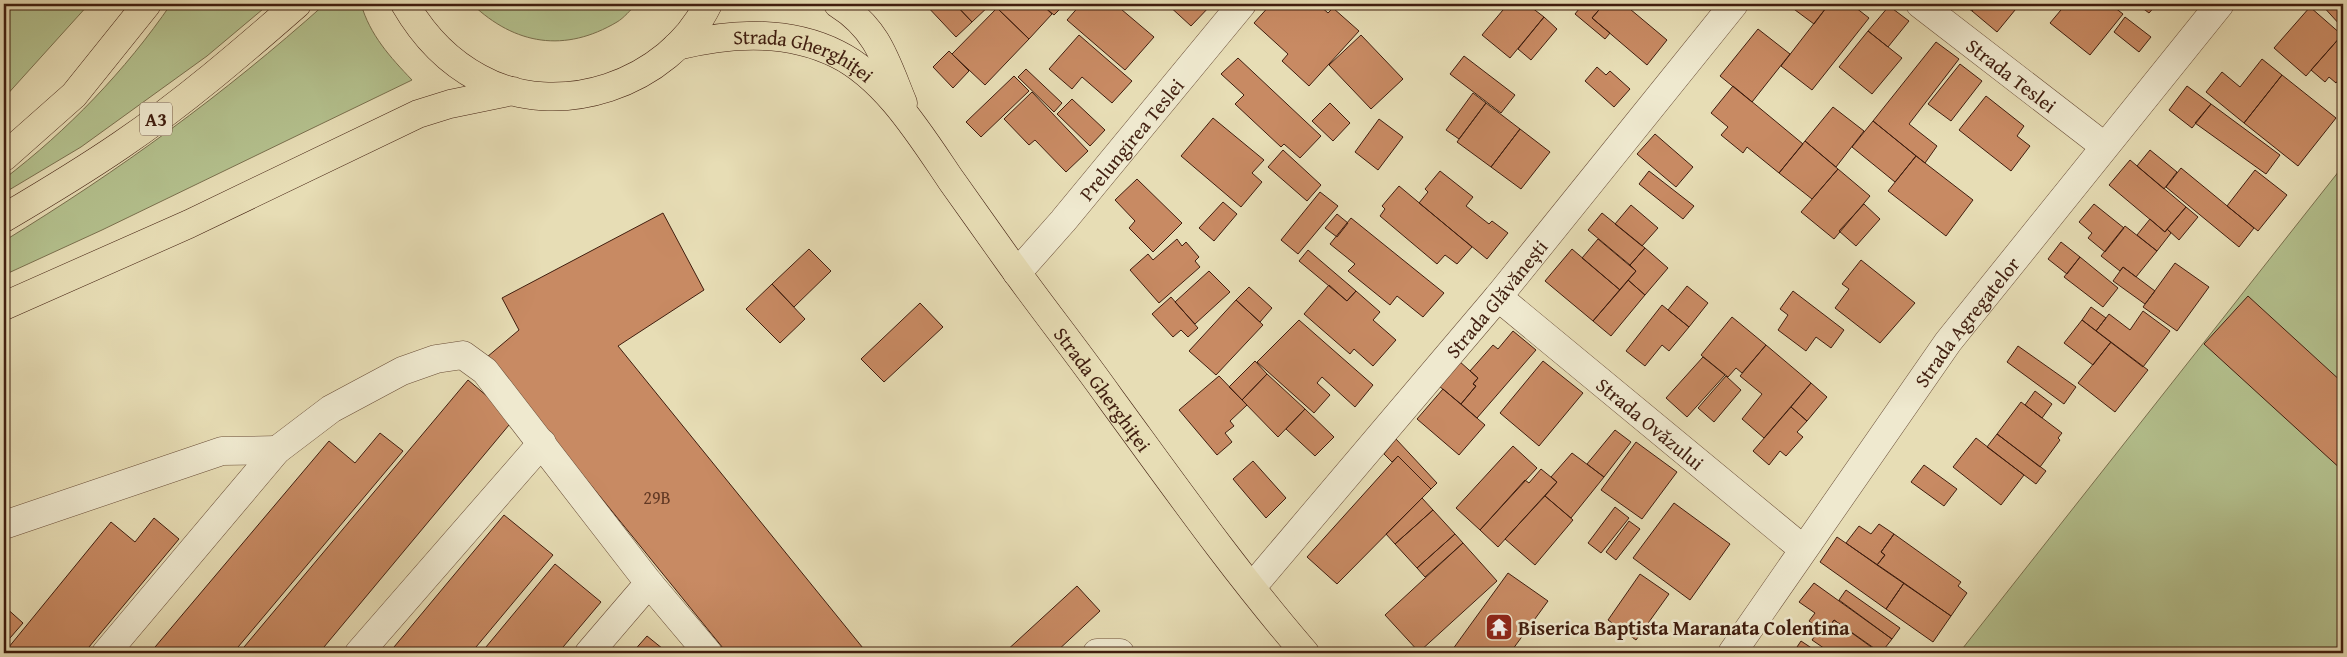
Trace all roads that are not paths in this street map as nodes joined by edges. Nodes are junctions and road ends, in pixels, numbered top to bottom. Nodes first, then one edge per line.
1 (147, 4) edge
2 (297, 4) edge
3 (405, 4) edge
4 (708, 4) edge
5 (838, 4) edge
6 (863, 4) edge
7 (1242, 4) edge
8 (1734, 4) edge
9 (1920, 4) edge
10 (2220, 4) edge
11 (876, 39) junction
12 (678, 46) junction
13 (513, 91) junction
14 (910, 118) junction
15 (2104, 146) junction
16 (4, 157) edge
17 (4, 218) edge
18 (1017, 273) junction
19 (1498, 297) junction
20 (4, 306) edge
21 (542, 442) junction
22 (277, 450) junction
23 (4, 525) edge
24 (1803, 549) junction
25 (649, 583) junction
26 (1252, 587) junction
27 (106, 653) edge
28 (359, 653) edge
29 (589, 653) edge
30 (708, 653) edge
31 (1097, 653) edge
32 (1120, 653) edge
33 (1305, 653) edge
34 (1732, 653) edge

1 - 16 main road
2 - 17 main road, A3
3 - 13 main road
4 - 12 main road
5 - 11 main road, Strada Gherghiței
6 - 11 street, Strada Gherghiței
7 - 18 street, Prelungirea Teslei
8 - 19 street, Strada Glăvănești
9 - 15 street, Strada Teslei
10 - 15 street, Strada Agregatelor
11 - 14 main road, Strada Gherghiței
12 - 13 main road
12 - 14 main road, Strada Gherghiței
13 - 20 main road
14 - 18 main road, Strada Gherghiței
15 - 24 street, Strada Agregatelor
18 - 26 main road, Strada Gherghiței
19 - 24 street, Strada Ovăzului
19 - 26 street, Strada Glăvănești
21 - 22 street
21 - 25 street
21 - 28 street
22 - 23 street
22 - 27 street
24 - 34 street, Strada Agregatelor
25 - 29 street
25 - 30 street
26 - 33 main road, Strada Gherghiței
31 - 32 street

